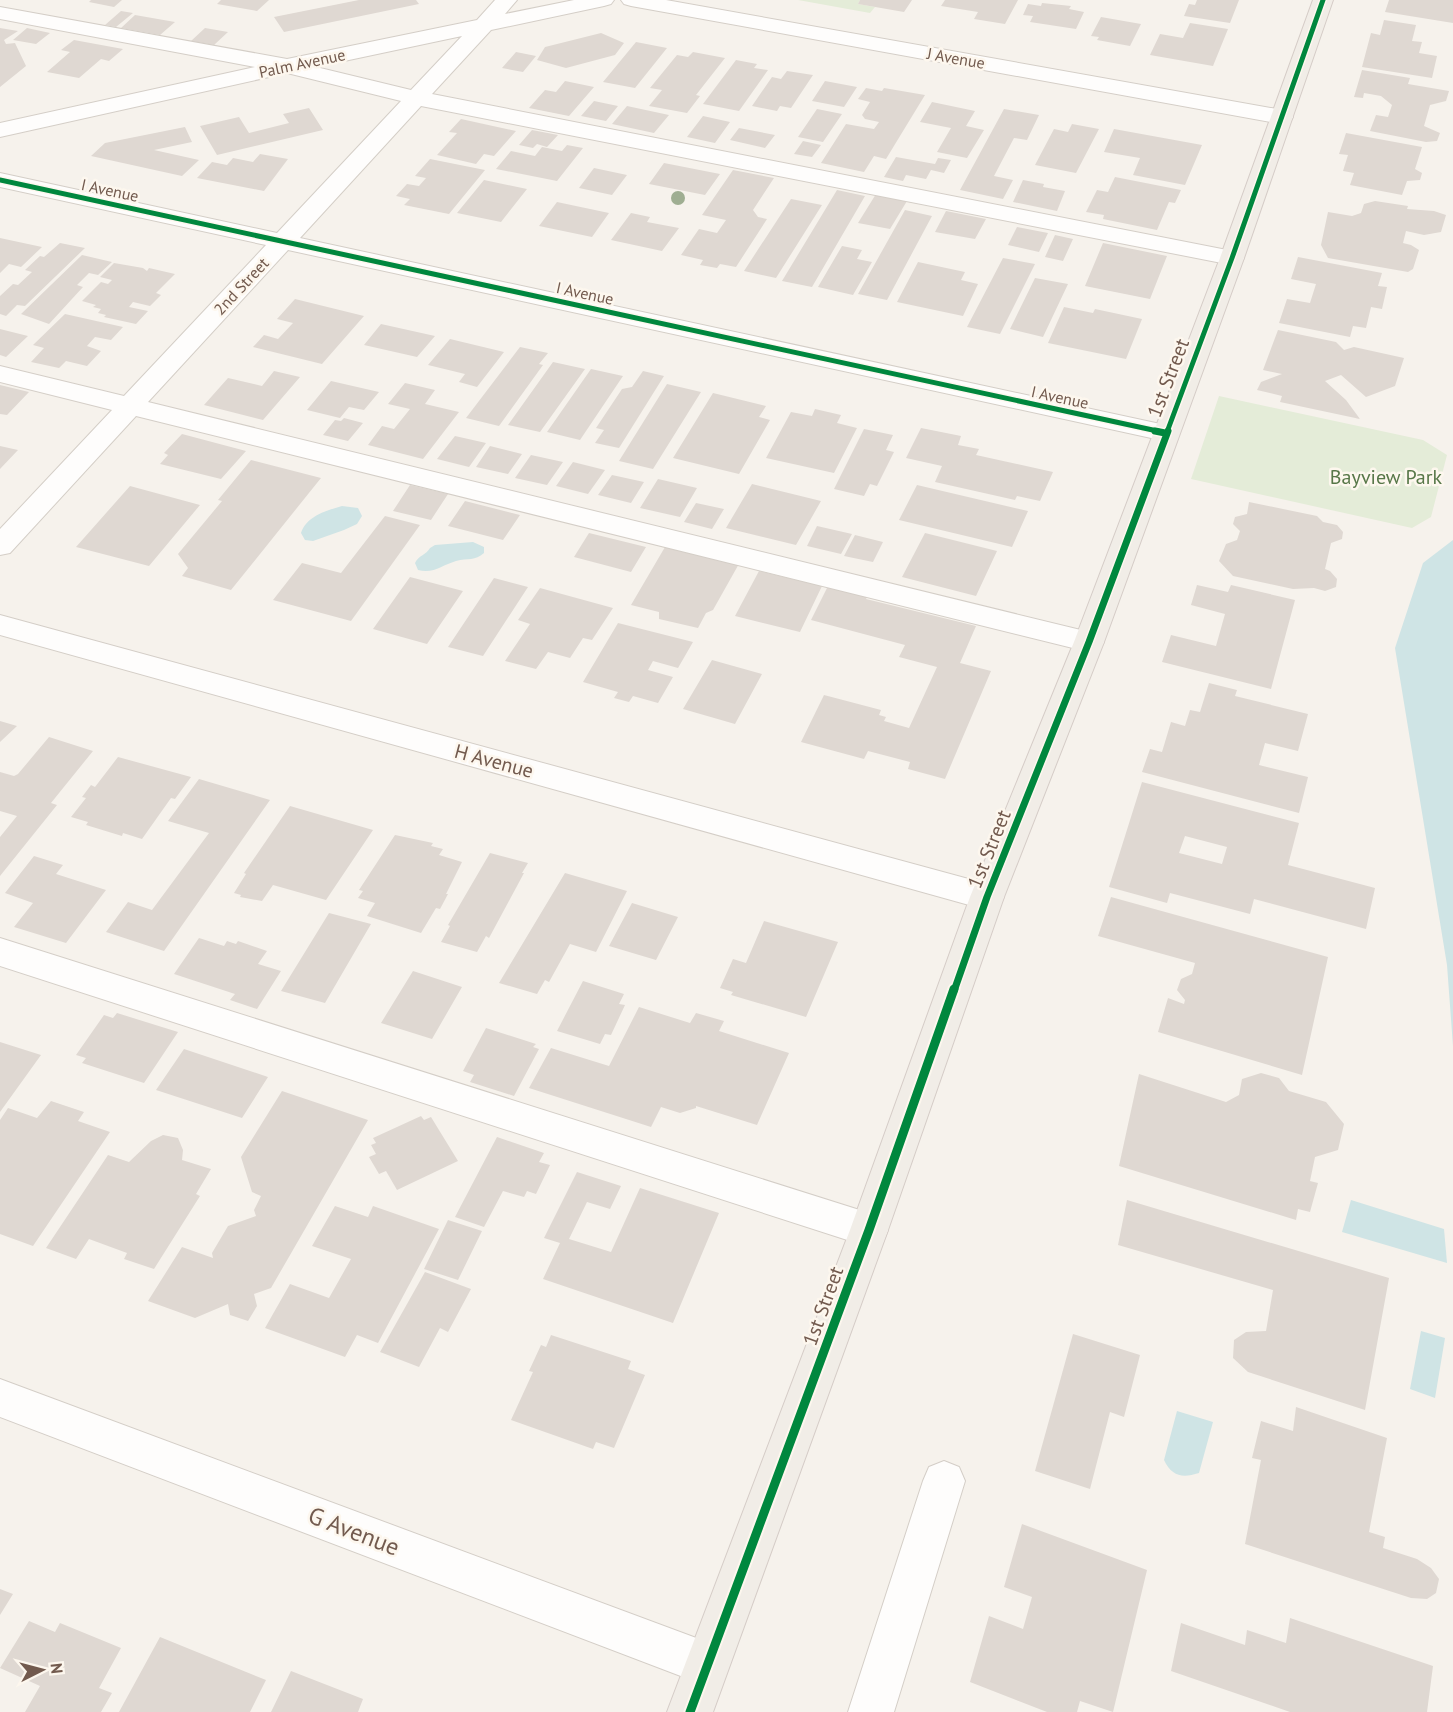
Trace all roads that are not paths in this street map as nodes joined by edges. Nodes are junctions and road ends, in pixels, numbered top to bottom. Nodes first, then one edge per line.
1 (507, 0) edge
2 (604, 0) edge
3 (631, 0) edge
4 (1323, 0) edge
5 (0, 13) edge
6 (483, 26) junction
7 (287, 66) junction
8 (416, 98) junction
9 (1282, 117) junction
10 (0, 130) edge
11 (0, 180) edge
12 (283, 241) junction
13 (1232, 258) junction
14 (0, 374) edge
15 (130, 406) junction
16 (1165, 433) junction
17 (0, 546) edge
18 (0, 625) edge
19 (1089, 642) junction
20 (987, 897) junction
21 (0, 952) edge
22 (869, 1230) junction
23 (0, 1398) edge
24 (944, 1481) dead end
25 (707, 1664) junction
26 (690, 1712) edge
27 (871, 1712) edge

1 - 6 street, 2nd Street
2 - 6 street, Palm Avenue
3 - 9 street, J Avenue
4 - 9 main road, 1st Street
5 - 7 street
6 - 7 street, Palm Avenue
6 - 8 street, 2nd Street
7 - 8 street
7 - 10 street, Palm Avenue
8 - 12 street, 2nd Street
8 - 13 street
9 - 13 main road, 1st Street
11 - 12 street, I Avenue
12 - 15 street, 2nd Street
12 - 16 street, I Avenue
13 - 16 main road, 1st Street
14 - 15 street
15 - 17 street, 2nd Street
15 - 19 street
16 - 19 main road, 1st Street
18 - 20 street, H Avenue
19 - 20 main road, 1st Street
20 - 22 main road, 1st Street
21 - 22 street
22 - 25 main road, 1st Street
23 - 25 street, G Avenue
24 - 27 street
25 - 26 main road, 1st Street

